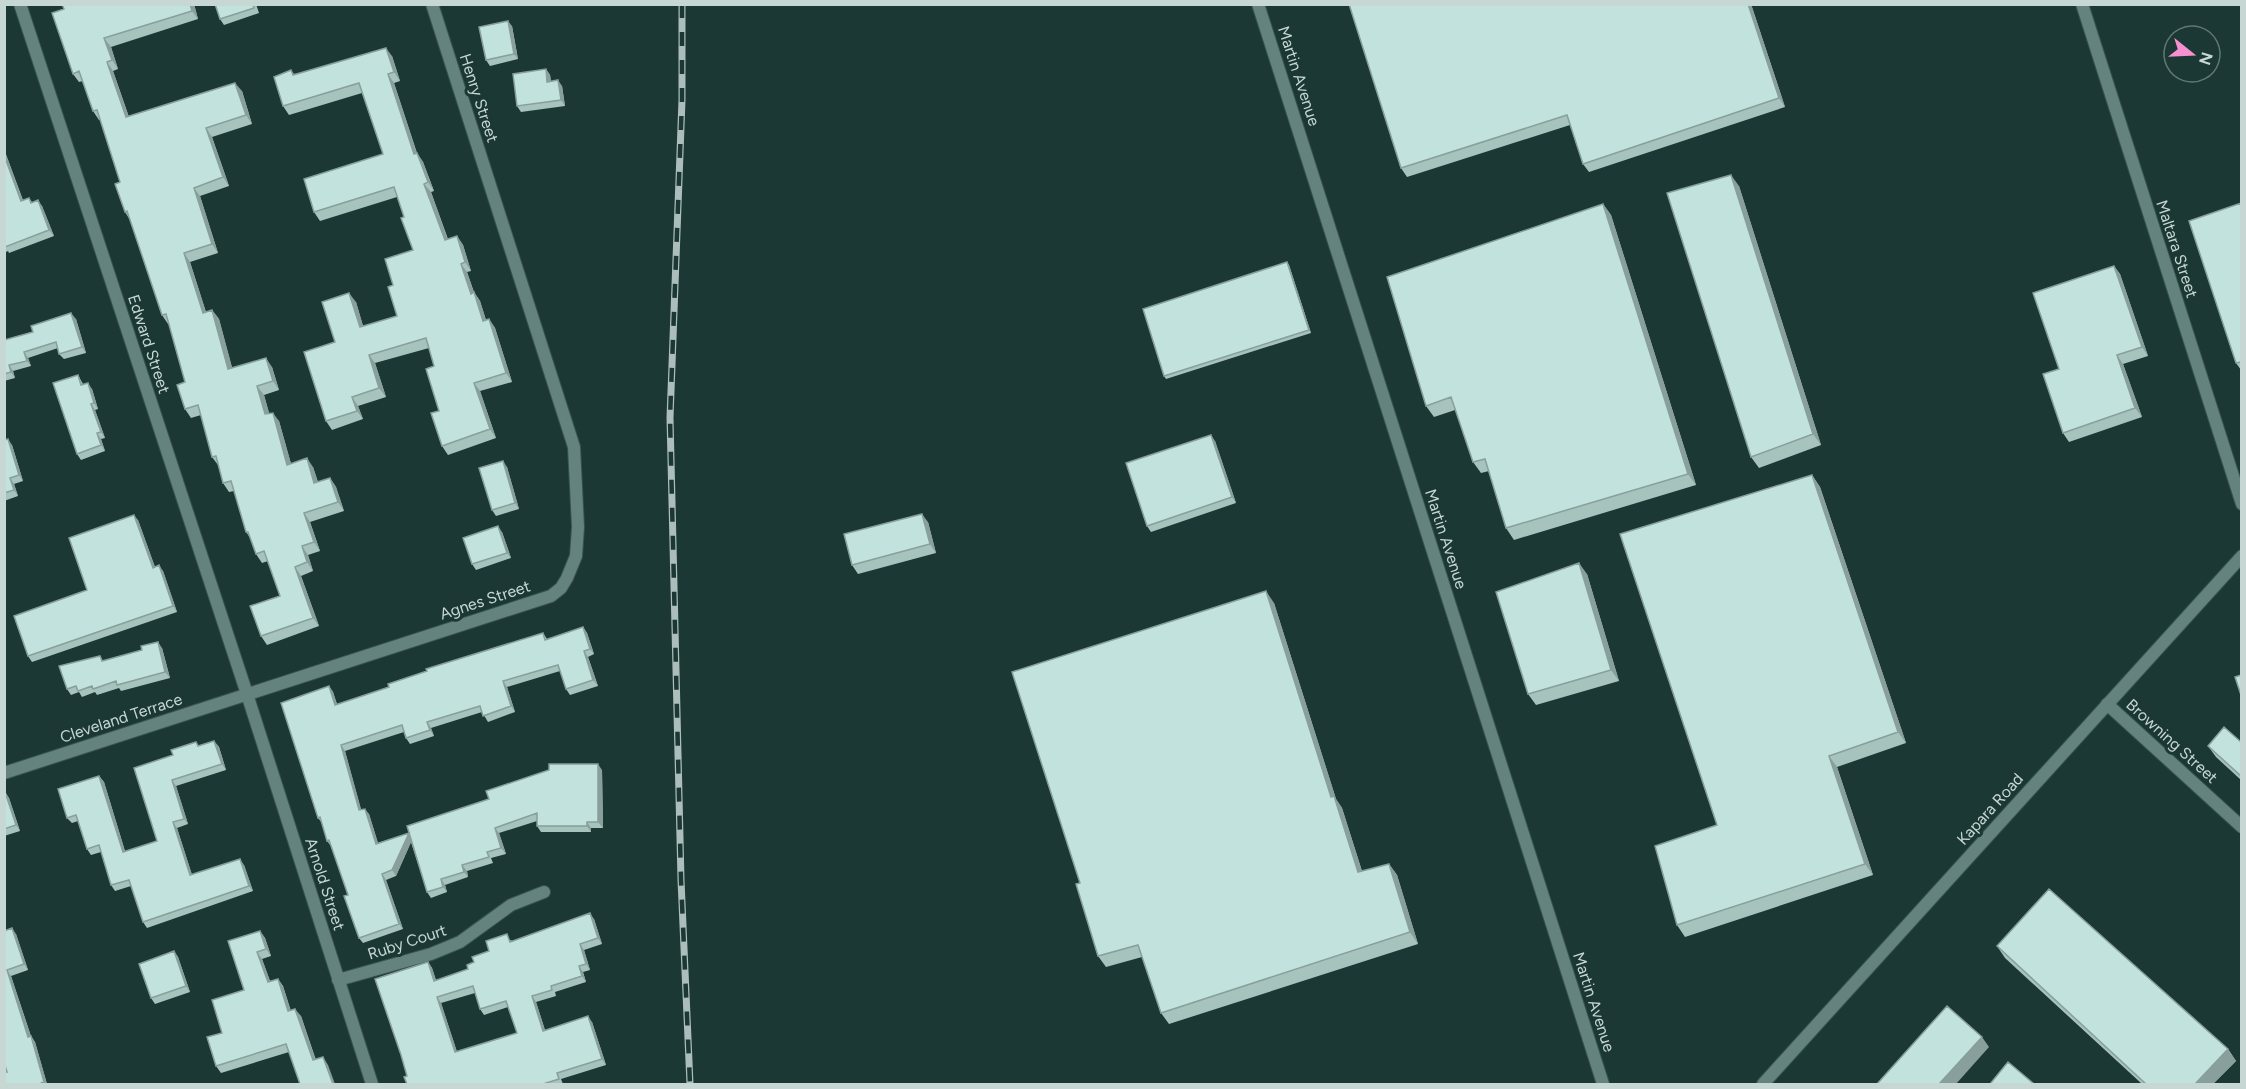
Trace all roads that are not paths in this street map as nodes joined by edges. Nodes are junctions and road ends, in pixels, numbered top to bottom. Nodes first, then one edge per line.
1 (20, 4) edge
2 (432, 4) edge
3 (1258, 4) edge
4 (2082, 4) edge
5 (564, 414) joint
6 (2241, 504) edge
7 (2241, 556) edge
8 (247, 694) junction
9 (2107, 704) junction
10 (4, 772) edge
11 (2241, 827) edge
12 (544, 892) dead end
13 (338, 980) junction
14 (372, 1084) edge
15 (1603, 1084) edge
16 (1762, 1084) edge

1 - 8 street, Edward Street
2 - 5 street, Henry Street
3 - 15 street, Martin Avenue
4 - 6 street, Maltara Street
5 - 8 street, Agnes Street
7 - 9 street, Kapara Road
8 - 10 street, Cleveland Terrace
8 - 13 street, Arnold Street
9 - 11 street, Browning Street
9 - 16 street, Kapara Road
12 - 13 street, Ruby Court
13 - 14 street, Arnold Street

